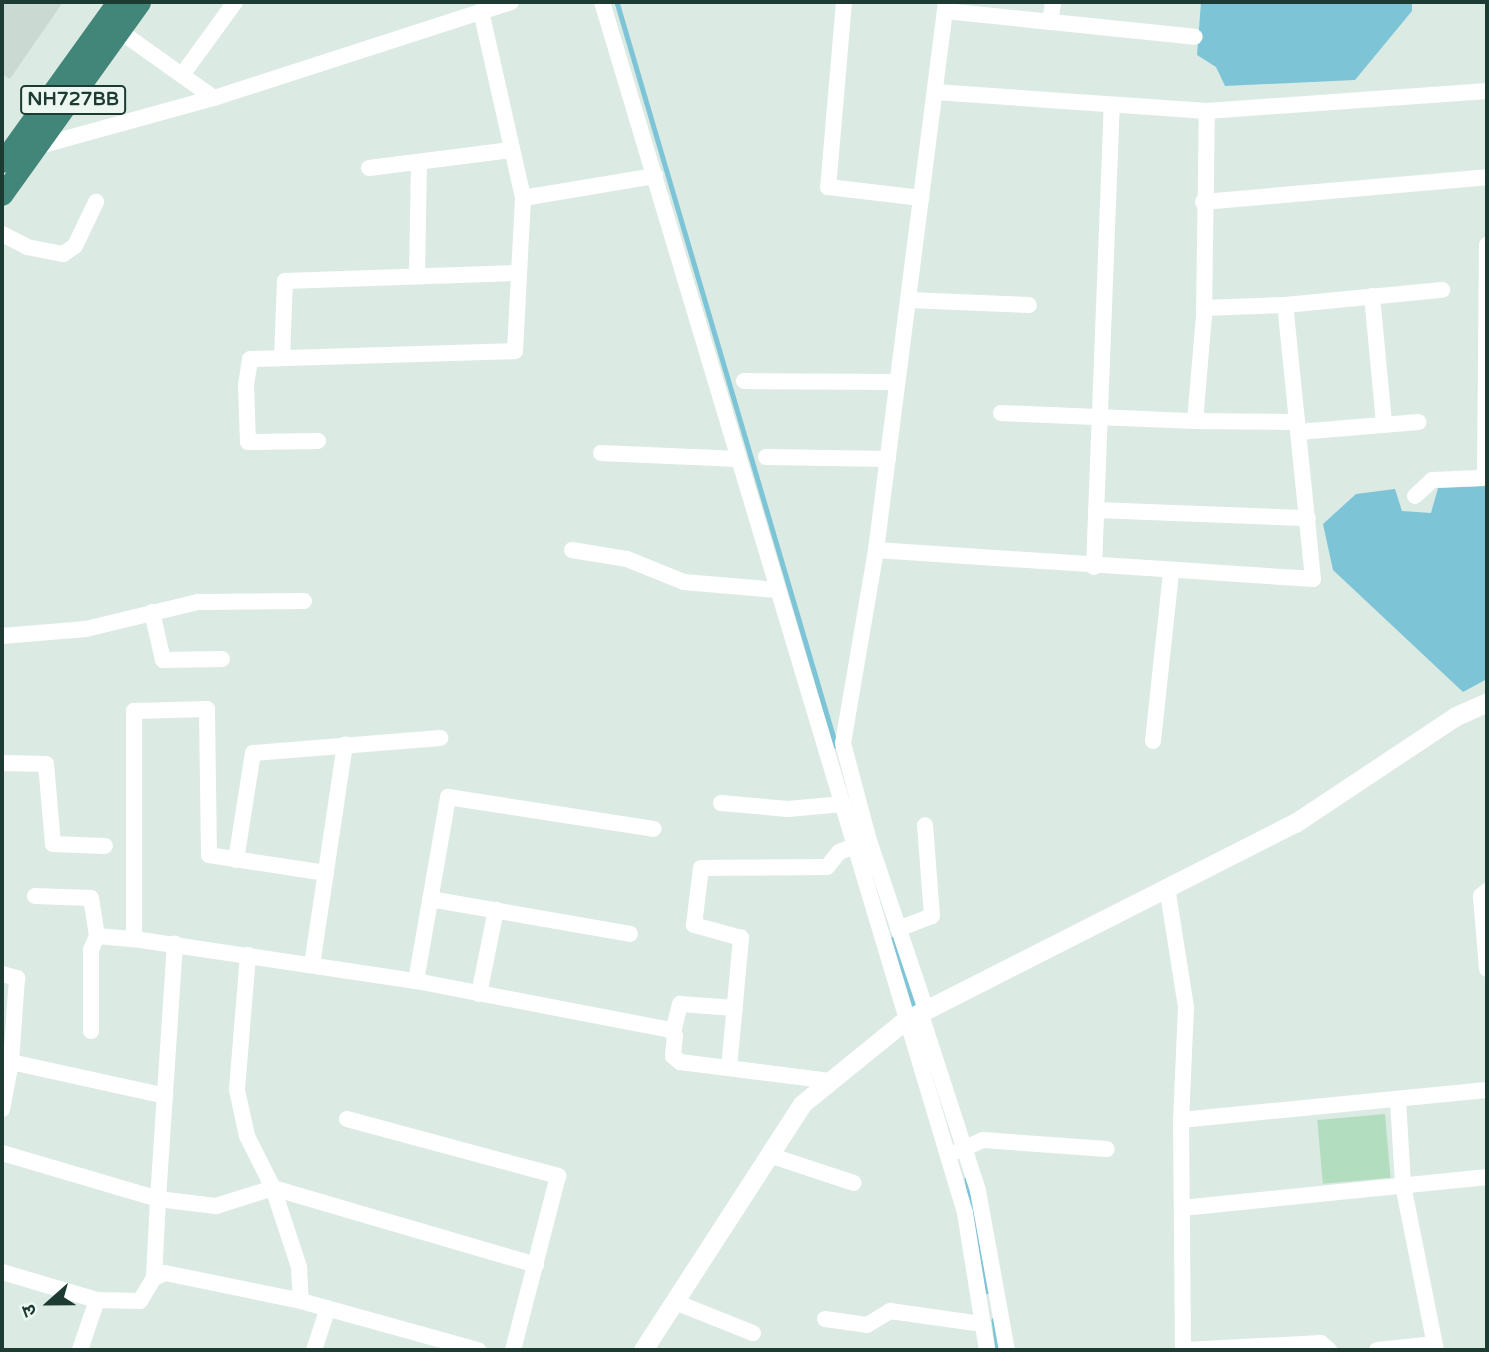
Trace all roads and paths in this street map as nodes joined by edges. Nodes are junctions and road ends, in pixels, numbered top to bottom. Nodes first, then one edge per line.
1 (117, 2) edge
2 (140, 2) edge
3 (234, 2) edge
4 (512, 2) edge
5 (602, 2) edge
6 (844, 2) edge
7 (1053, 2) edge
8 (945, 6) edge
9 (481, 11) junction
10 (1050, 22) junction
11 (121, 32) junction
12 (1195, 37) dead end
13 (181, 75) junction
14 (1487, 91) edge
15 (935, 92) junction
16 (214, 98) junction
17 (1112, 104) junction
18 (1207, 111) junction
19 (26, 146) junction
20 (512, 150) junction
21 (2, 162) edge
22 (419, 162) junction
23 (369, 168) dead end
24 (656, 176) junction
25 (1487, 177) edge
26 (2, 195) edge
27 (523, 198) junction
28 (921, 198) junction
29 (96, 202) dead end
30 (1203, 202) junction
31 (2, 234) edge
32 (1487, 246) edge
33 (519, 274) junction
34 (417, 276) junction
35 (1442, 290) dead end
36 (1371, 296) junction
37 (908, 300) junction
38 (1285, 304) junction
39 (1029, 306) dead end
40 (1204, 308) junction
41 (282, 358) junction
42 (744, 381) dead end
43 (897, 382) junction
44 (1001, 413) dead end
45 (1100, 417) junction
46 (1195, 421) junction
47 (1419, 422) dead end
48 (1384, 424) junction
49 (1298, 427) junction
50 (318, 441) dead end
51 (600, 453) dead end
52 (766, 457) dead end
53 (738, 459) junction
54 (888, 459) junction
55 (1415, 496) dead end
56 (1096, 510) junction
57 (1308, 518) junction
58 (572, 550) dead end
59 (876, 550) junction
60 (1094, 567) junction
61 (1171, 572) junction
62 (777, 590) junction
63 (304, 601) dead end
64 (152, 612) junction
65 (2, 636) edge
66 (222, 659) dead end
67 (1487, 702) edge
68 (440, 738) dead end
69 (1153, 741) dead end
70 (345, 744) junction
71 (2, 763) edge
72 (721, 803) dead end
73 (843, 804) junction
74 (925, 825) dead end
75 (654, 829) dead end
76 (105, 846) dead end
77 (855, 846) junction
78 (236, 860) junction
79 (326, 873) junction
80 (1167, 887) junction
81 (1487, 891) edge
82 (35, 896) dead end
83 (429, 899) junction
84 (496, 911) junction
85 (898, 929) junction
86 (630, 934) dead end
87 (97, 936) junction
88 (134, 939) junction
89 (175, 944) junction
90 (248, 955) junction
91 (312, 965) junction
92 (1487, 969) edge
93 (2, 974) edge
94 (416, 981) junction
95 (479, 994) junction
96 (735, 1007) junction
97 (916, 1015) junction
98 (91, 1031) dead end
99 (673, 1032) junction
100 (11, 1062) junction
101 (729, 1068) junction
102 (830, 1081) junction
103 (1487, 1090) edge
104 (165, 1096) junction
105 (1398, 1100) junction
106 (2, 1109) edge
107 (347, 1119) dead end
108 (1181, 1120) junction
109 (1107, 1149) dead end
110 (956, 1152) junction
111 (2, 1153) edge
112 (769, 1155) junction
113 (1487, 1177) edge
114 (854, 1183) dead end
115 (1403, 1185) junction
116 (272, 1188) junction
117 (158, 1199) junction
118 (1182, 1208) junction
119 (536, 1265) junction
120 (2, 1272) edge
121 (153, 1278) junction
122 (97, 1300) junction
123 (301, 1301) junction
124 (675, 1302) junction
125 (328, 1308) junction
126 (825, 1319) dead end
127 (983, 1324) junction
128 (753, 1333) dead end
129 (1435, 1347) edge
130 (80, 1350) edge
131 (314, 1350) edge
132 (478, 1350) edge
133 (513, 1350) edge
134 (643, 1350) edge
135 (987, 1350) edge
136 (1007, 1350) edge
137 (1184, 1350) edge
138 (1329, 1350) edge
139 (1377, 1350) edge

1 - 19 highway, NH727BB
2 - 11 highway, NH727BB
3 - 13 street
4 - 9 street
5 - 24 street
6 - 28 street
7 - 10 street
8 - 10 street
8 - 15 street
9 - 16 street
9 - 20 street
10 - 12 street
11 - 13 street
11 - 19 highway, NH727BB
13 - 16 street
14 - 18 street
15 - 17 street
15 - 28 street
16 - 19 street
17 - 18 street
17 - 45 street
18 - 30 street
19 - 21 highway, NH727BB
19 - 26 highway, NH727BB
20 - 22 street
20 - 27 street
22 - 23 street
22 - 34 street
24 - 27 street
24 - 53 street
25 - 30 street
27 - 33 street
28 - 37 street
29 - 31 street
30 - 40 street
32 - 55 street
33 - 34 street
33 - 41 street
34 - 41 street
35 - 36 street
36 - 38 street
36 - 48 street
37 - 39 street
37 - 43 street
38 - 40 street
38 - 49 street
40 - 46 street
41 - 50 street
42 - 43 street
43 - 54 street
44 - 45 street
45 - 46 street
45 - 56 street
46 - 49 street
47 - 48 street
48 - 49 street
49 - 57 street
51 - 53 street
52 - 54 street
53 - 62 street
54 - 59 street
56 - 57 street
56 - 60 street
57 - 61 street
58 - 62 street
59 - 60 street
59 - 85 street
60 - 61 street
61 - 69 street
62 - 73 street
63 - 64 street
64 - 65 street
64 - 66 street
67 - 80 street
68 - 70 street
70 - 78 street
70 - 79 street
71 - 76 street
72 - 73 street
73 - 77 street
74 - 85 street
75 - 83 street
77 - 96 street
77 - 97 street
78 - 79 street
78 - 88 street
79 - 91 street
80 - 97 street
80 - 108 street
81 - 92 street
82 - 87 street
83 - 84 street
83 - 94 street
84 - 86 street
84 - 95 street
85 - 97 street
87 - 88 street
87 - 98 street
88 - 89 street
89 - 90 street
89 - 104 street
90 - 91 street
90 - 116 street
91 - 94 street
93 - 100 street
94 - 95 street
95 - 99 street
96 - 99 street
96 - 101 street
97 - 102 street
97 - 110 street
99 - 101 street
100 - 104 street
100 - 106 street
101 - 102 street
102 - 112 street
103 - 105 street
104 - 117 street
105 - 108 street
105 - 115 street
107 - 119 street
108 - 118 street
109 - 110 street
110 - 127 street
110 - 136 street
111 - 117 street
112 - 114 street
112 - 124 street
113 - 115 street
115 - 118 street
115 - 129 street
116 - 117 street
116 - 119 street
116 - 123 street
117 - 121 street
118 - 137 street
119 - 133 street
120 - 122 street
121 - 122 street
121 - 123 street
122 - 130 street
123 - 125 street
124 - 128 street
124 - 134 street
125 - 131 street
125 - 132 street
126 - 127 street
127 - 135 street
129 - 139 street
137 - 138 street

